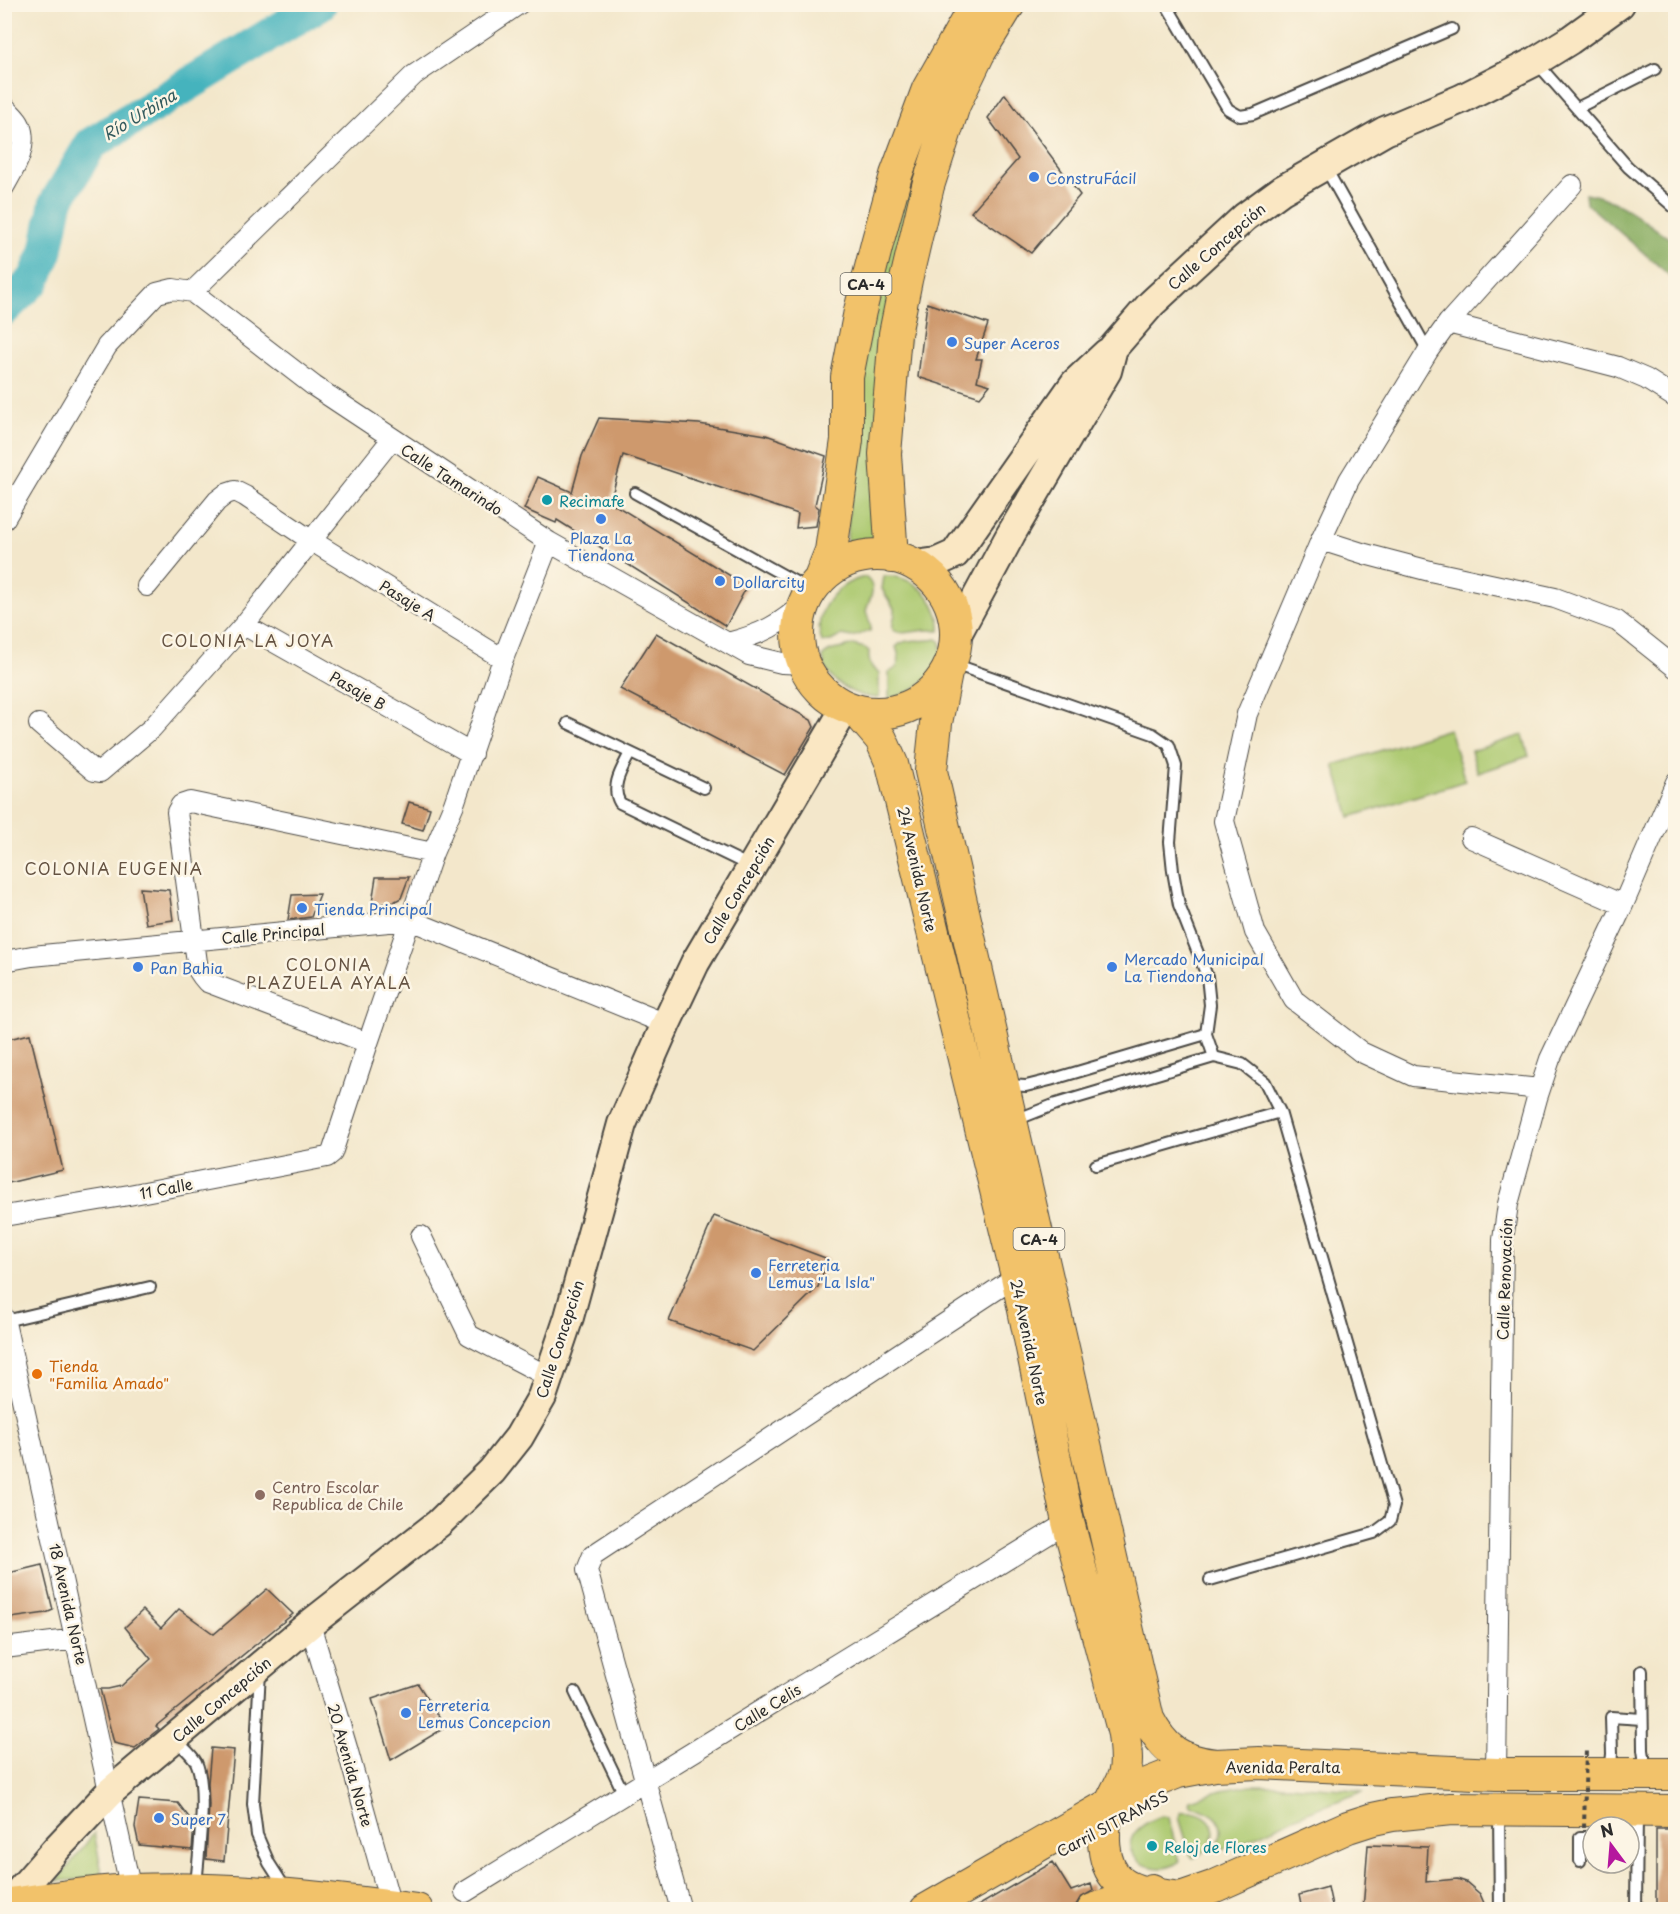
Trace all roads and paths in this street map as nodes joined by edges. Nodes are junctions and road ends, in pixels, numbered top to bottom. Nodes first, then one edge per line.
1 (519, 4) edge
2 (976, 4) edge
3 (1009, 4) edge
4 (1166, 4) edge
5 (1620, 4) edge
6 (1452, 29) dead end
7 (1536, 62) junction
8 (1655, 69) dead end
9 (4, 107) edge
10 (1577, 108) junction
11 (1324, 165) junction
12 (1572, 185) dead end
13 (4, 188) edge
14 (1676, 209) edge
15 (192, 292) junction
16 (1448, 323) junction
17 (1113, 348) junction
18 (1428, 351) junction
19 (1676, 398) edge
20 (392, 439) junction
21 (635, 494) dead end
22 (4, 520) edge
23 (1321, 540) junction
24 (312, 541) junction
25 (549, 542) junction
26 (904, 561) junction
27 (147, 585) dead end
28 (812, 591) junction
29 (244, 625) junction
30 (728, 643) junction
31 (951, 657) junction
32 (503, 659) junction
33 (805, 664) junction
34 (1676, 668) edge
35 (852, 709) junction
36 (568, 723) dead end
37 (39, 724) dead end
38 (630, 753) junction
39 (472, 754) junction
40 (1676, 782) edge
41 (704, 788) dead end
42 (1471, 838) dead end
43 (433, 853) junction
44 (752, 867) junction
45 (1623, 905) junction
46 (410, 920) junction
47 (195, 940) junction
48 (4, 961) edge
49 (666, 1024) junction
50 (1206, 1034) junction
51 (368, 1042) junction
52 (1214, 1057) junction
53 (1003, 1084) junction
54 (1540, 1089) junction
55 (1280, 1112) junction
56 (1012, 1121) junction
57 (1096, 1165) dead end
58 (4, 1216) edge
59 (421, 1236) dead end
60 (1017, 1276) junction
61 (150, 1287) dead end
62 (5, 1320) edge
63 (549, 1377) junction
64 (1068, 1522) junction
65 (1210, 1580) dead end
66 (310, 1624) junction
67 (76, 1639) junction
68 (4, 1648) edge
69 (260, 1666) junction
70 (1642, 1671) dead end
71 (575, 1692) dead end
72 (1642, 1719) junction
73 (174, 1738) junction
74 (1586, 1749) dead end
75 (1215, 1765) junction
76 (1661, 1773) edge
77 (1610, 1774) junction
78 (645, 1782) junction
79 (110, 1791) junction
80 (1497, 1791) junction
81 (1676, 1792) edge
82 (624, 1794) junction
83 (1676, 1811) edge
84 (1107, 1815) junction
85 (1584, 1815) edge
86 (1586, 1815) edge
87 (1641, 1825) edge
88 (1581, 1837) edge
89 (1580, 1861) dead end
90 (1635, 1875) edge
91 (196, 1890) junction
92 (465, 1892) dead end
93 (132, 1900) edge
94 (1166, 1902) edge
95 (284, 1903) edge
96 (6, 1906) edge
97 (404, 1908) edge
98 (681, 1910) edge
99 (926, 1910) edge
100 (953, 1910) edge
101 (1093, 1910) edge
102 (1500, 1910) edge
103 (1636, 1910) edge

1 - 15 street
2 - 28 main road, CA-4
3 - 26 main road, CA-4
4 - 6 lane
5 - 7 street, Calle Concepción
7 - 10 lane
7 - 11 street, Calle Concepción
8 - 10 lane
9 - 13 street
10 - 14 lane
11 - 17 street, Calle Concepción
11 - 18 lane
12 - 16 street
15 - 20 street, Calle Tamarindo
15 - 22 street
16 - 18 street
16 - 19 street
17 - 26 street
17 - 31 street, Calle Concepción
18 - 23 street
20 - 24 street
20 - 25 street, Calle Tamarindo
21 - 28 lane
23 - 34 street
23 - 54 street
24 - 27 street, Pasaje A
24 - 29 street
24 - 32 street, Pasaje A
25 - 30 street, Calle Tamarindo
25 - 32 street
26 - 28 main road
26 - 31 main road, CA-4
28 - 30 street
28 - 33 main road, CA-4
29 - 37 street
29 - 39 street, Pasaje B
30 - 33 street, Calle Tamarindo
31 - 35 main road
31 - 50 lane
31 - 53 main road, 24 Avenida Norte / CA-4
32 - 39 street
33 - 35 main road, CA-4
35 - 44 street, Calle Concepción
35 - 60 main road, 24 Avenida Norte / CA-4
36 - 38 lane
38 - 41 lane
38 - 44 lane
39 - 43 street
40 - 45 street, Calle Renovación
42 - 45 street
43 - 46 street
43 - 47 street
44 - 49 street, Calle Concepción
45 - 54 street, Calle Renovación
46 - 47 street, Calle Principal
46 - 49 street, Calle Principal
46 - 51 street
47 - 48 street, Calle Principal
47 - 51 street
49 - 63 street, Calle Concepción
50 - 52 lane
50 - 53 lane
51 - 58 street, 11 Calle
52 - 55 lane
52 - 56 lane
53 - 56 main road, 24 Avenida Norte / CA-4
54 - 80 street, Calle Renovación
55 - 57 lane
55 - 65 lane
56 - 75 main road, 24 Avenida Norte / CA-4
59 - 63 street
60 - 64 main road, 24 Avenida Norte / CA-4
60 - 78 street
61 - 62 lane
62 - 67 street, 18 Avenida Norte
63 - 66 street, Calle Concepción
64 - 78 street, Calle Celis
64 - 84 main road, 24 Avenida Norte / CA-4
66 - 69 street, Calle Concepción
66 - 97 street, 20 Avenida Norte
67 - 68 street
67 - 79 street, 18 Avenida Norte
69 - 73 street, Calle Concepción
69 - 95 lane
70 - 72 lane
71 - 82 lane
72 - 76 lane
72 - 77 lane
73 - 79 street, Calle Concepción
73 - 91 lane
74 - 85 path, bridge
75 - 80 main road, Avenida Peralta
75 - 84 main road, Avenida Peralta
76 - 77 main road, Avenida Peralta
77 - 80 main road, Avenida Peralta
78 - 82 street, Calle Celis
78 - 98 street
79 - 93 street, 18 Avenida Norte
79 - 96 street, Calle Concepción
80 - 81 main road, Carril SITRAMSS
80 - 84 main road, Carril SITRAMSS
80 - 86 main road, Avenida Peralta
80 - 94 main road, Avenida Peralta
80 - 102 lane
82 - 92 street, Calle Celis
83 - 87 main road, Avenida Peralta
84 - 94 main road, 24 Avenida Norte
84 - 99 main road, Avenida Peralta
84 - 100 main road, Carril SITRAMSS
88 - 89 lane
90 - 103 lane
91 - 93 main road
91 - 95 main road
93 - 95 main road
93 - 96 main road
94 - 101 main road
95 - 97 main road

